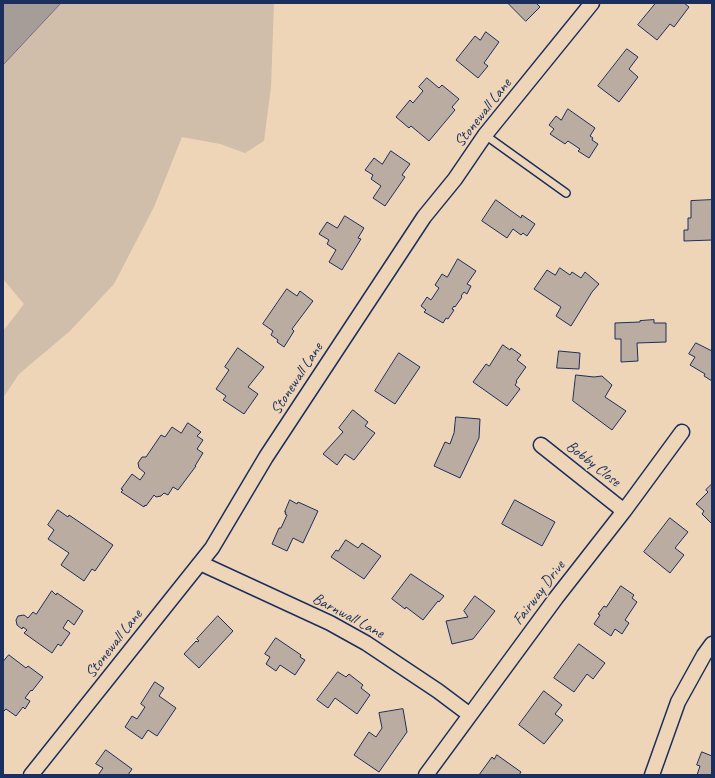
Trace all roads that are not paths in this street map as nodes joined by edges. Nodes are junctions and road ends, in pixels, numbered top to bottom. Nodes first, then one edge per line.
1 (592, 3) edge
2 (485, 135) junction
3 (566, 192) dead end
4 (682, 432) dead end
5 (541, 445) dead end
6 (624, 510) junction
7 (200, 563) junction
8 (712, 644) edge
9 (470, 715) junction
10 (31, 775) edge
11 (426, 775) edge
12 (652, 775) edge

1 - 2 street, Stonewall Lane
2 - 3 lane
2 - 7 street, Stonewall Lane
4 - 6 street, Fairway Drive
5 - 6 street, Bobby Close
6 - 9 street, Fairway Drive
7 - 9 street, Barnwall Lane
7 - 10 street, Stonewall Lane
8 - 12 street
9 - 11 street, Fairway Drive

